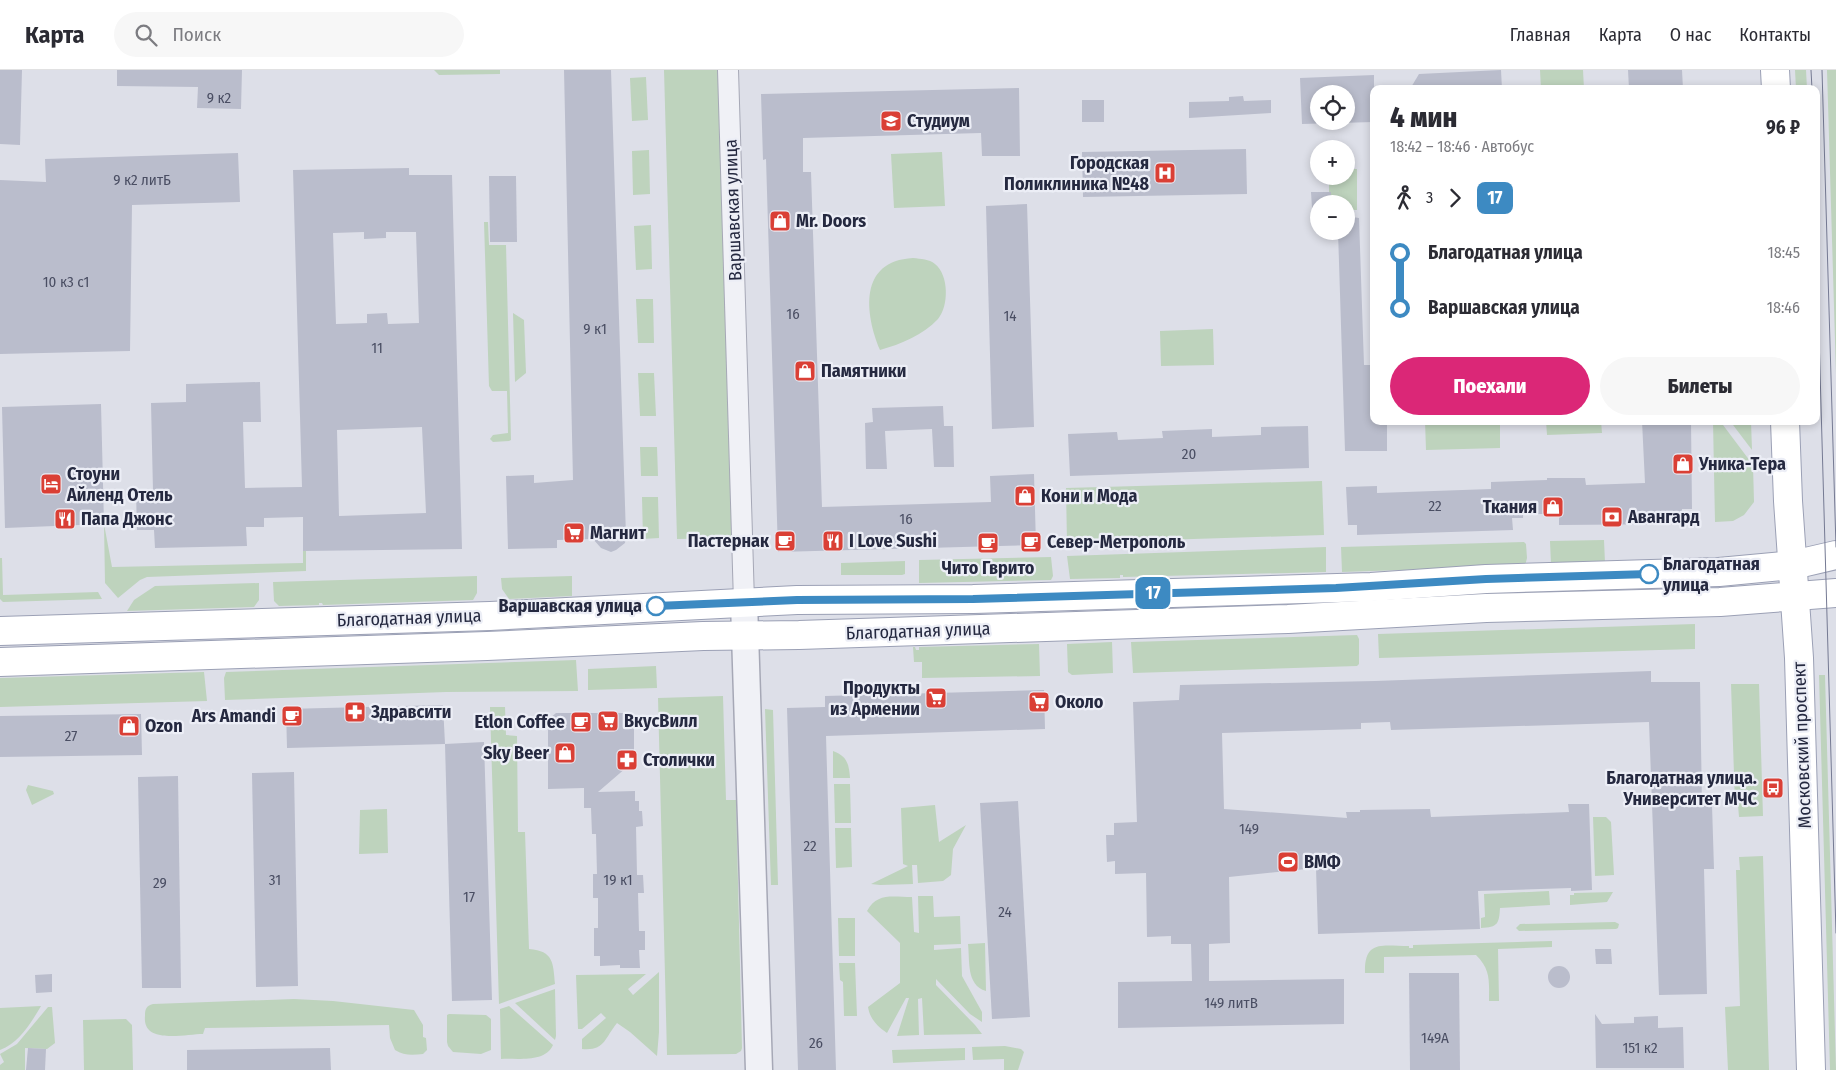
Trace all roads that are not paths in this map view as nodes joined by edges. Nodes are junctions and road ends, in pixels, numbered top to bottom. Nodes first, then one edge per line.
1 (728, 70) edge
2 (1775, 70) edge
3 (1776, 85) edge
4 (1785, 425) edge
5 (1836, 555) edge
6 (1793, 565) junction
7 (1836, 593) edge
8 (1796, 595) junction
9 (744, 602) junction
10 (0, 631) edge
11 (745, 636) junction
12 (0, 662) edge
13 (758, 1070) edge
14 (1811, 1070) edge

1 - 9 street, Варшавская улица
2 - 3 main road
4 - 6 main road, Московский проспект
5 - 6 main road, Благодатная улица
6 - 8 main road, Московский проспект
6 - 9 main road, Благодатная улица
7 - 8 main road, Благодатная улица
8 - 11 main road, Благодатная улица
8 - 14 main road, Московский проспект
9 - 10 main road, Благодатная улица
9 - 11 street, Варшавская улица
11 - 12 main road, Благодатная улица
11 - 13 street, Варшавская улица

